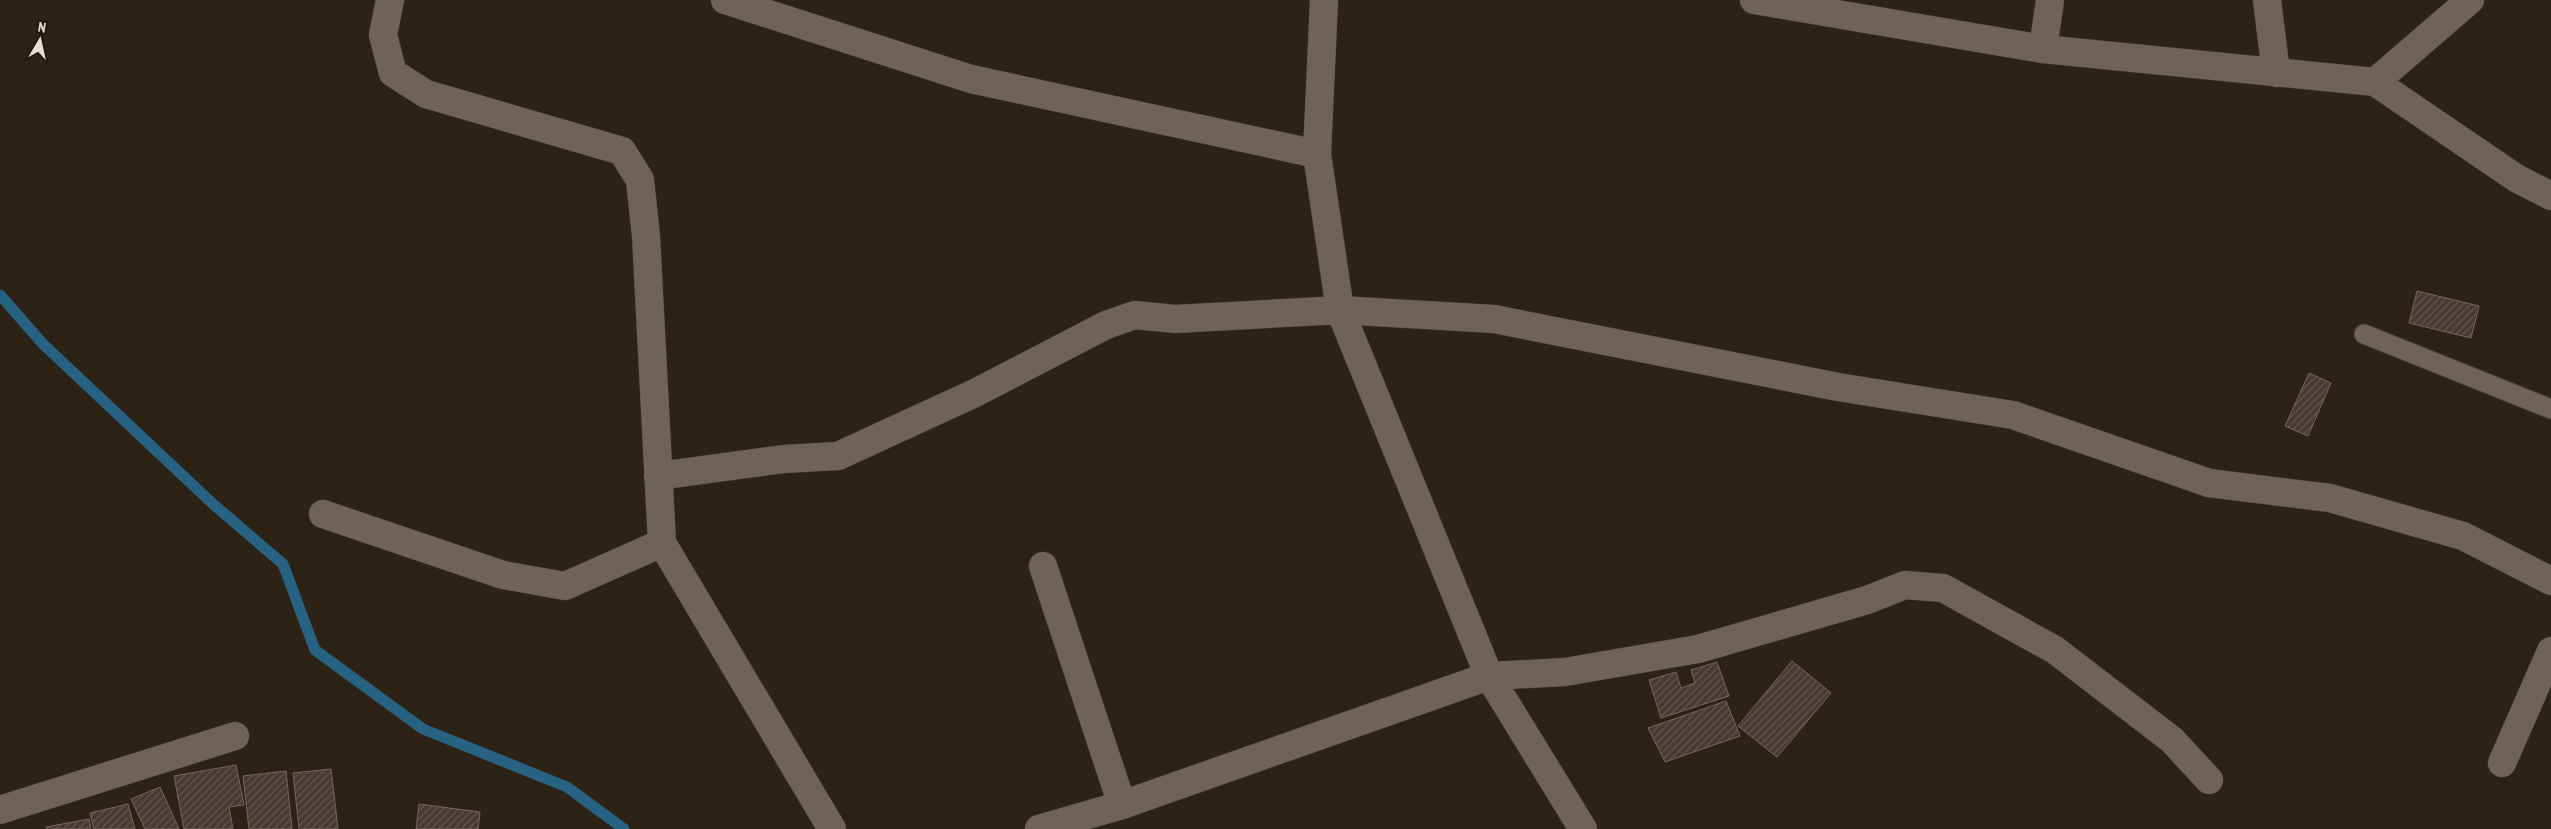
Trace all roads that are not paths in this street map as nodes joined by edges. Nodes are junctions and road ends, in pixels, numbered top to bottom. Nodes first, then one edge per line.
1 (390, 0) edge
2 (725, 0) edge
3 (1324, 0) edge
4 (1754, 0) edge
5 (2050, 0) edge
6 (2267, 0) edge
7 (2470, 0) edge
8 (2043, 49) junction
9 (2276, 74) junction
10 (2375, 82) junction
11 (1317, 154) junction
12 (2551, 196) edge
13 (1340, 310) junction
14 (2364, 334) dead end
15 (2551, 409) edge
16 (658, 476) junction
17 (323, 514) dead end
18 (662, 543) junction
19 (1043, 566) dead end
20 (2551, 581) edge
21 (2551, 651) edge
22 (1489, 676) junction
23 (235, 736) dead end
24 (2502, 763) dead end
25 (2209, 780) dead end
26 (1122, 805) junction
27 (0, 810) edge
28 (832, 829) edge
29 (1039, 829) edge
30 (1583, 829) edge

1 - 16 street
2 - 11 street
3 - 11 street
4 - 8 street
5 - 8 street
6 - 9 street
7 - 10 street
8 - 9 street
9 - 10 street
10 - 12 street
11 - 13 street
13 - 16 street
13 - 20 street
13 - 22 street
14 - 15 lane
16 - 18 street
17 - 18 street
18 - 28 street
19 - 26 street
21 - 24 street
22 - 25 street
22 - 26 street
22 - 30 street
23 - 27 street
26 - 29 street

